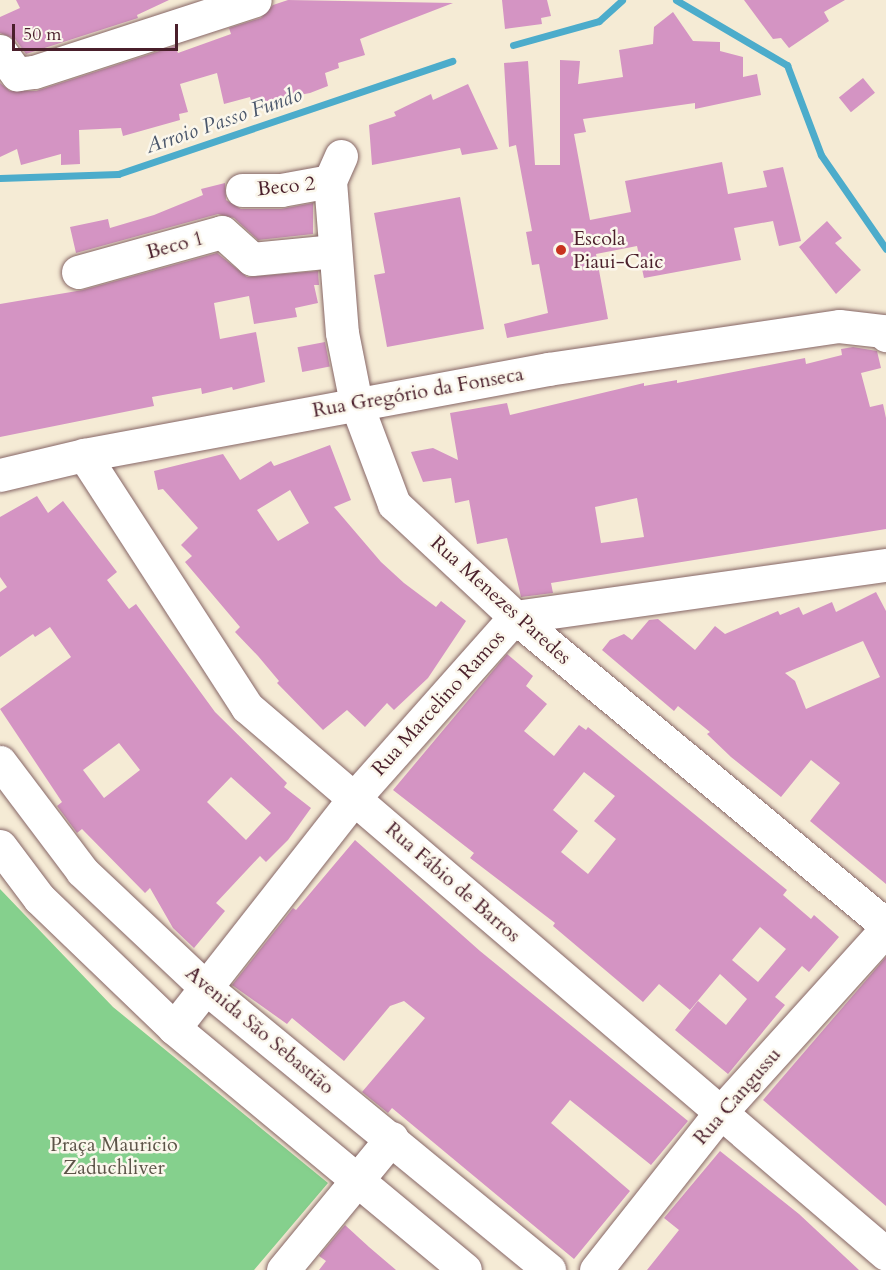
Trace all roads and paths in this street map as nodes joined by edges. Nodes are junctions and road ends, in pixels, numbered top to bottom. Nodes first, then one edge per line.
1 (255, 0) edge
2 (0, 51) edge
3 (336, 168) joint
4 (242, 190) dead end
5 (335, 251) junction
6 (78, 272) dead end
7 (886, 335) edge
8 (356, 403) junction
9 (84, 455) junction
10 (0, 475) edge
11 (886, 565) edge
12 (515, 616) junction
13 (0, 762) edge
14 (355, 797) junction
15 (0, 846) edge
16 (886, 927) edge
17 (206, 988) junction
18 (174, 1028) junction
19 (719, 1114) junction
20 (392, 1138) junction
21 (357, 1179) junction
22 (886, 1254) edge
23 (283, 1270) edge
24 (465, 1270) edge
25 (549, 1270) edge
26 (596, 1270) edge

1 - 2 street
3 - 4 street, Beco 2
3 - 5 street, Rua Menezes Paredes
5 - 6 street, Beco 1
5 - 8 street, Rua Menezes Paredes
7 - 8 street, Rua Gregório da Fonseca
8 - 9 street, Rua Gregório da Fonseca
8 - 12 street, Rua Menezes Paredes
9 - 10 street, Rua Gregório da Fonseca
9 - 14 street, Rua Fábio de Barros
11 - 12 street, Rua Marcelino Ramos
12 - 14 street, Rua Marcelino Ramos
12 - 16 street, Rua Menezes Paredes
13 - 17 street, Avenida São Sebastião
14 - 17 street, Rua Marcelino Ramos
14 - 19 street, Rua Fábio de Barros
15 - 18 street
16 - 19 street, Rua Cangussu
17 - 18 street, Rua Marcelino Ramos
17 - 20 street, Avenida São Sebastião
18 - 21 street
19 - 22 street, Rua Fábio de Barros
19 - 26 street, Rua Cangussu
20 - 21 street
20 - 25 street, Avenida São Sebastião
21 - 23 street
21 - 24 street

